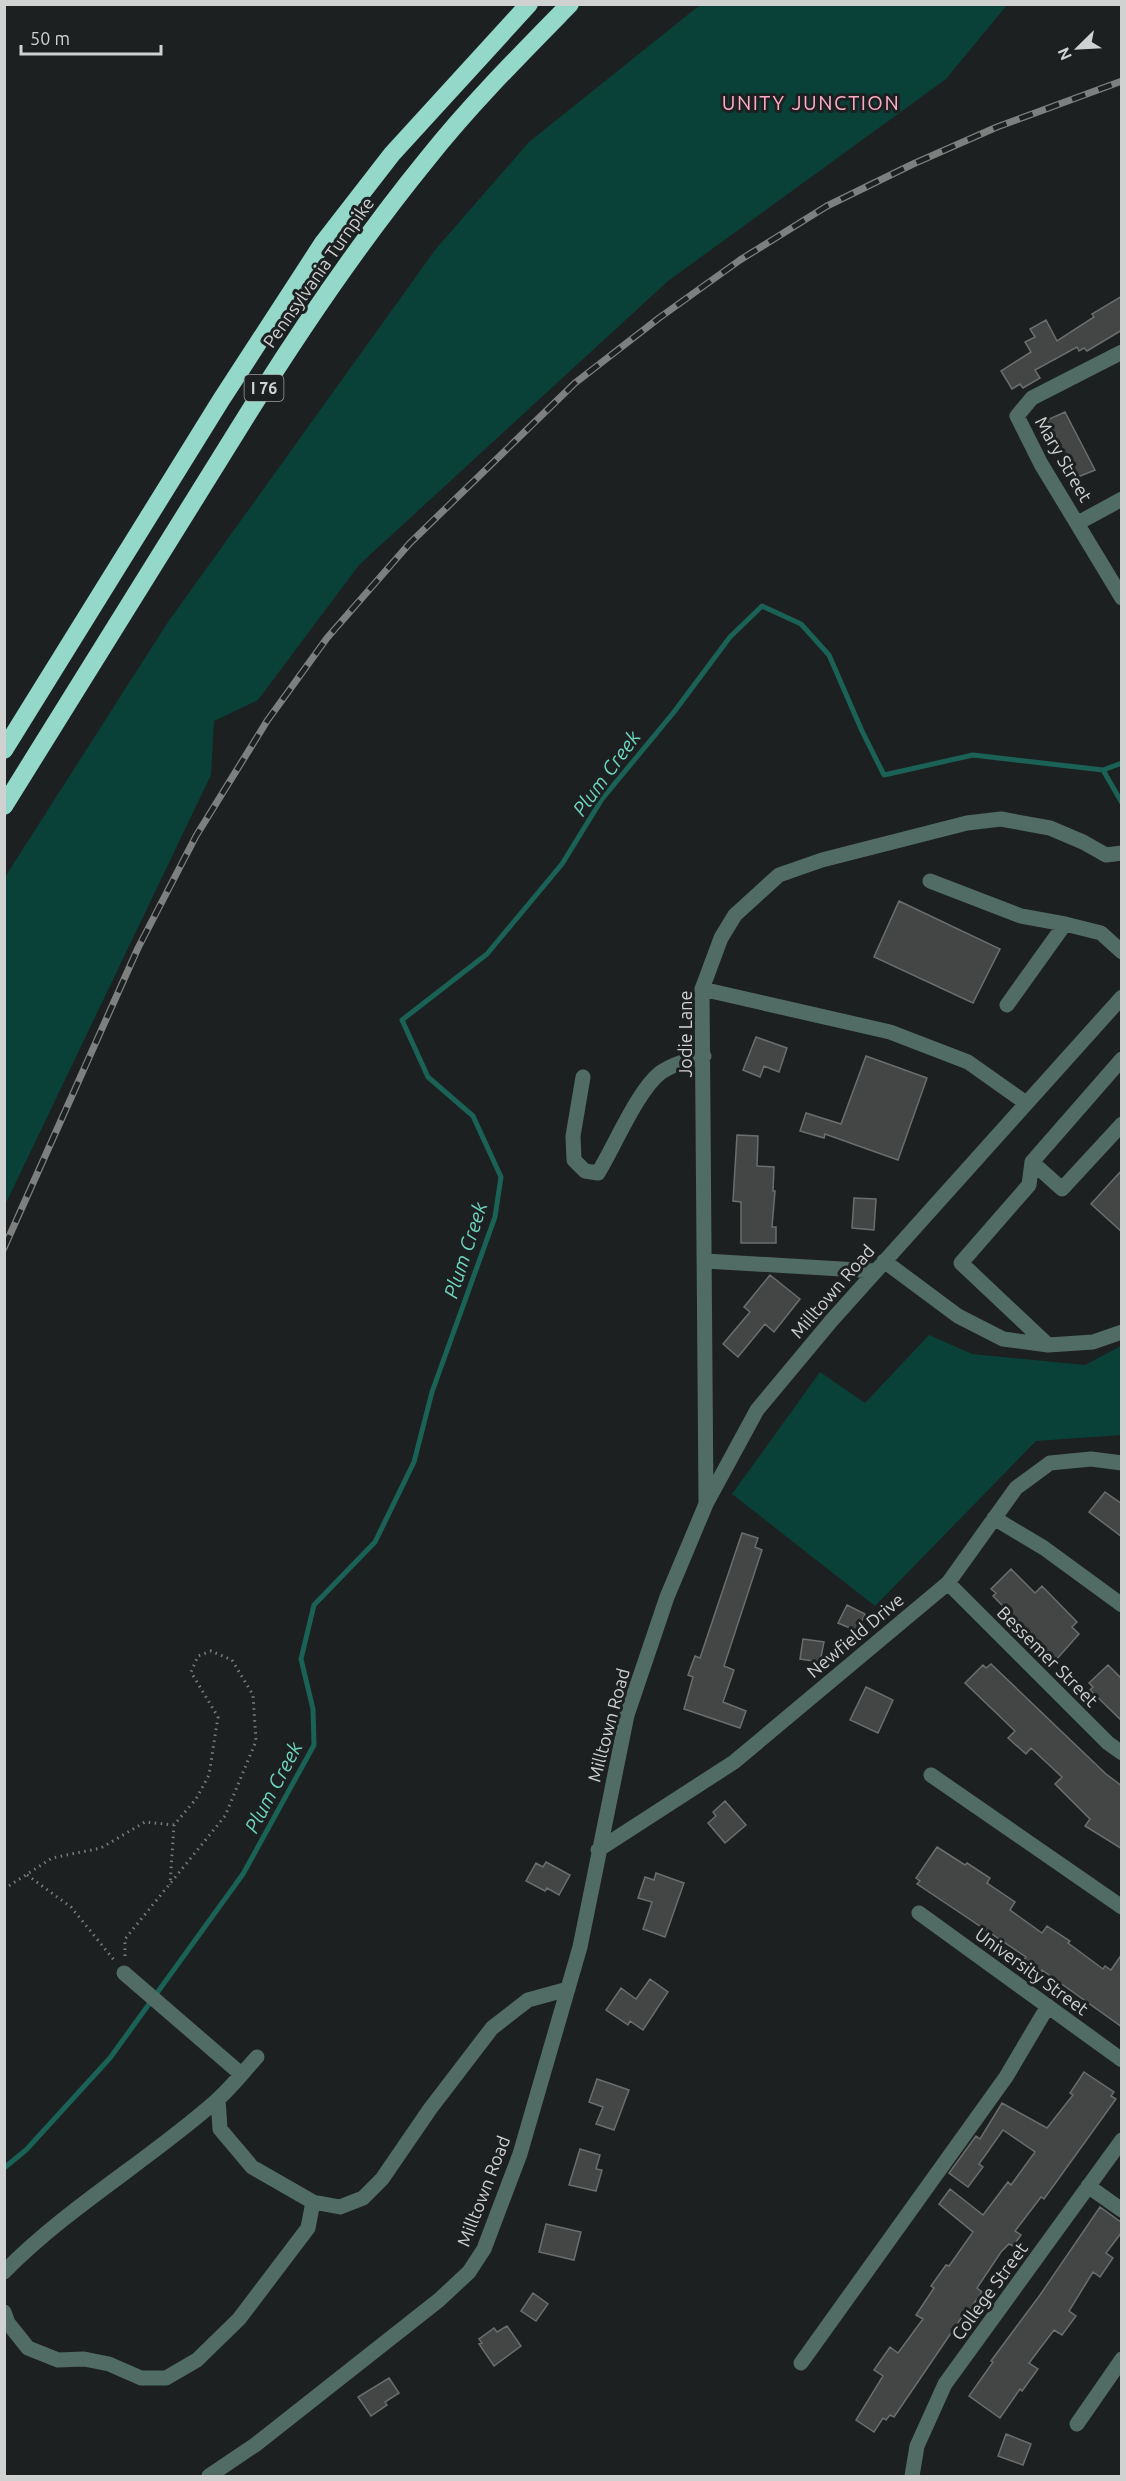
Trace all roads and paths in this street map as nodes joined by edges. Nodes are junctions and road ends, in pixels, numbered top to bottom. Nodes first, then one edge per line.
1 (529, 4) edge
2 (570, 4) edge
3 (1122, 352) edge
4 (1122, 499) edge
5 (1078, 523) junction
6 (1122, 598) edge
7 (4, 750) edge
8 (4, 806) edge
9 (1122, 853) edge
10 (930, 881) dead end
11 (1065, 924) junction
12 (1122, 952) edge
13 (702, 989) junction
14 (1122, 997) edge
15 (1006, 1005) dead end
16 (704, 1056) junction
17 (1122, 1059) edge
18 (583, 1077) dead end
19 (1026, 1102) junction
20 (1122, 1124) edge
21 (1032, 1162) junction
22 (705, 1261) junction
23 (880, 1266) junction
24 (1122, 1332) edge
25 (1048, 1345) junction
26 (1122, 1463) edge
27 (706, 1504) junction
28 (994, 1518) junction
29 (948, 1583) junction
30 (1122, 1605) edge
31 (1122, 1754) edge
32 (931, 1775) dead end
33 (174, 1825) junction
34 (598, 1850) junction
35 (26, 1875) junction
36 (170, 1885) junction
37 (4, 1889) edge
38 (1122, 1907) edge
39 (919, 1913) dead end
40 (124, 1973) junction
41 (568, 1989) junction
42 (1048, 2007) junction
43 (257, 2057) dead end
44 (1122, 2060) edge
45 (241, 2074) junction
46 (218, 2099) junction
47 (1122, 2140) edge
48 (1088, 2186) junction
49 (313, 2202) junction
50 (1122, 2210) edge
51 (4, 2272) edge
52 (4, 2312) edge
53 (1122, 2359) edge
54 (801, 2363) dead end
55 (1077, 2424) dead end
56 (208, 2476) edge
57 (912, 2476) edge

1 - 7 highway, Pennsylvania Turnpike / I 76
2 - 8 highway, Pennsylvania Turnpike / I 76
3 - 5 street, Mary Street
4 - 5 street
5 - 6 street, Mary Street
9 - 13 street, Jodie Lane
10 - 11 street
11 - 12 street
11 - 15 street
13 - 16 street, Jodie Lane
13 - 19 street
14 - 19 street, Milltown Road
16 - 18 street
16 - 22 street, Jodie Lane
17 - 21 street
19 - 23 street, Milltown Road
20 - 21 street
21 - 25 street
22 - 23 street
22 - 27 street, Jodie Lane
23 - 25 street
23 - 27 street, Milltown Road
24 - 25 street
26 - 28 street, Newfield Drive
27 - 34 street, Milltown Road
28 - 29 street, Newfield Drive
28 - 30 street
29 - 31 street, Bessemer Street
29 - 34 street, Newfield Drive
32 - 38 street
33 - 35 path
33 - 36 path
33 - 36 path
34 - 41 street, Milltown Road
35 - 37 path
35 - 40 path
36 - 40 path
39 - 42 street, University Street
40 - 45 street
41 - 49 street
41 - 56 street, Milltown Road
42 - 44 street, University Street
42 - 54 street
43 - 45 street
45 - 46 street
46 - 49 street
46 - 51 street
47 - 48 street, College Street
48 - 50 street
48 - 57 street, College Street
49 - 52 street
53 - 55 street

